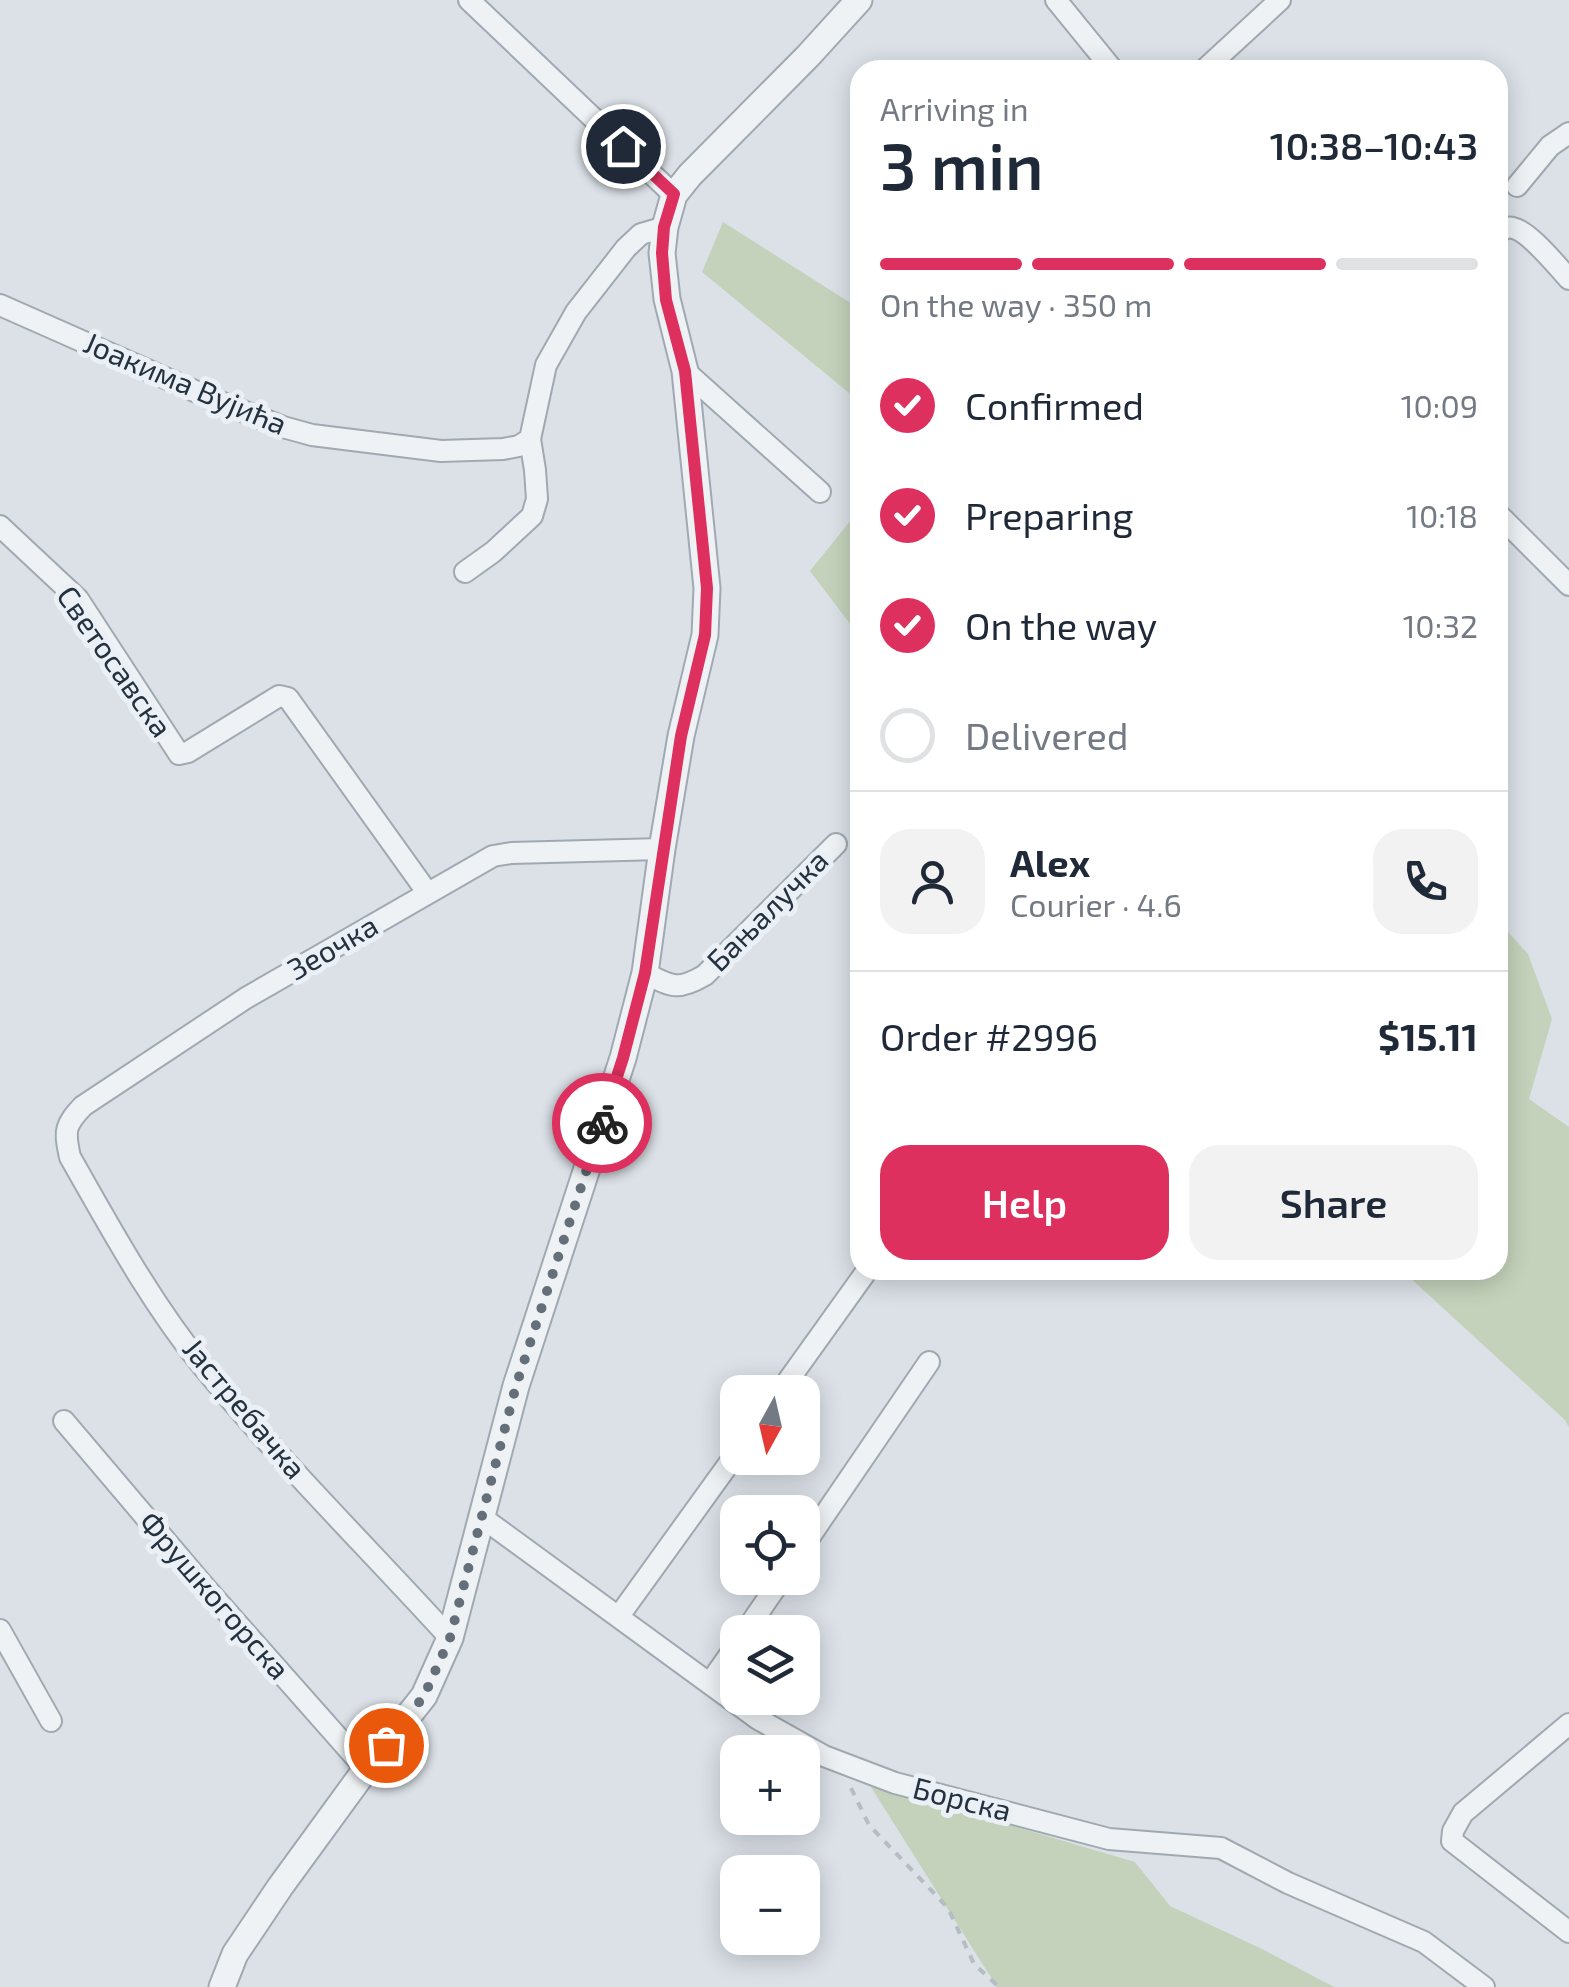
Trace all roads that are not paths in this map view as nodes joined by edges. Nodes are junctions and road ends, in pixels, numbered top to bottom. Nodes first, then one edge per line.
1 (470, 0) edge
2 (859, 0) edge
3 (1056, 0) edge
4 (1280, 0) edge
5 (1105, 60) edge
6 (1215, 60) edge
7 (1569, 133) edge
8 (1518, 186) dead end
9 (674, 194) junction
10 (664, 227) junction
11 (1508, 231) edge
12 (1569, 279) edge
13 (0, 304) edge
14 (685, 371) junction
15 (530, 439) junction
16 (820, 492) dead end
17 (1508, 524) edge
18 (0, 526) edge
19 (465, 572) dead end
20 (1569, 585) edge
21 (836, 844) dead end
22 (662, 849) junction
23 (428, 892) junction
24 (645, 973) junction
25 (70, 1157) joint
26 (860, 1280) edge
27 (929, 1362) dead end
28 (792, 1375) edge
29 (64, 1420) dead end
30 (721, 1475) edge
31 (480, 1516) junction
32 (820, 1522) edge
33 (619, 1616) junction
34 (0, 1630) edge
35 (450, 1638) junction
36 (720, 1669) edge
37 (710, 1683) junction
38 (51, 1721) dead end
39 (1569, 1724) edge
40 (366, 1769) junction
41 (1569, 1932) edge
42 (222, 1987) edge
43 (1484, 1987) edge

1 - 9 street
2 - 9 street
3 - 5 street
4 - 6 street
7 - 8 street
9 - 10 street
10 - 14 street
10 - 15 street
11 - 12 street
13 - 15 street, Јоакима Вујића
14 - 16 street
14 - 22 street
15 - 19 street
17 - 20 street
18 - 23 street, Светосавска
21 - 24 street, Бањалучка
22 - 23 street, Зеочка
22 - 24 street
23 - 25 street, Зеочка
24 - 31 street
25 - 35 street, Јастребачка
26 - 28 street
27 - 32 street
29 - 40 street, Фрушкогорска
30 - 33 street
31 - 33 street, Борска
31 - 35 street
33 - 37 street, Борска
34 - 38 street
35 - 40 street
36 - 37 street
37 - 43 street, Борска
39 - 41 street
40 - 42 street

